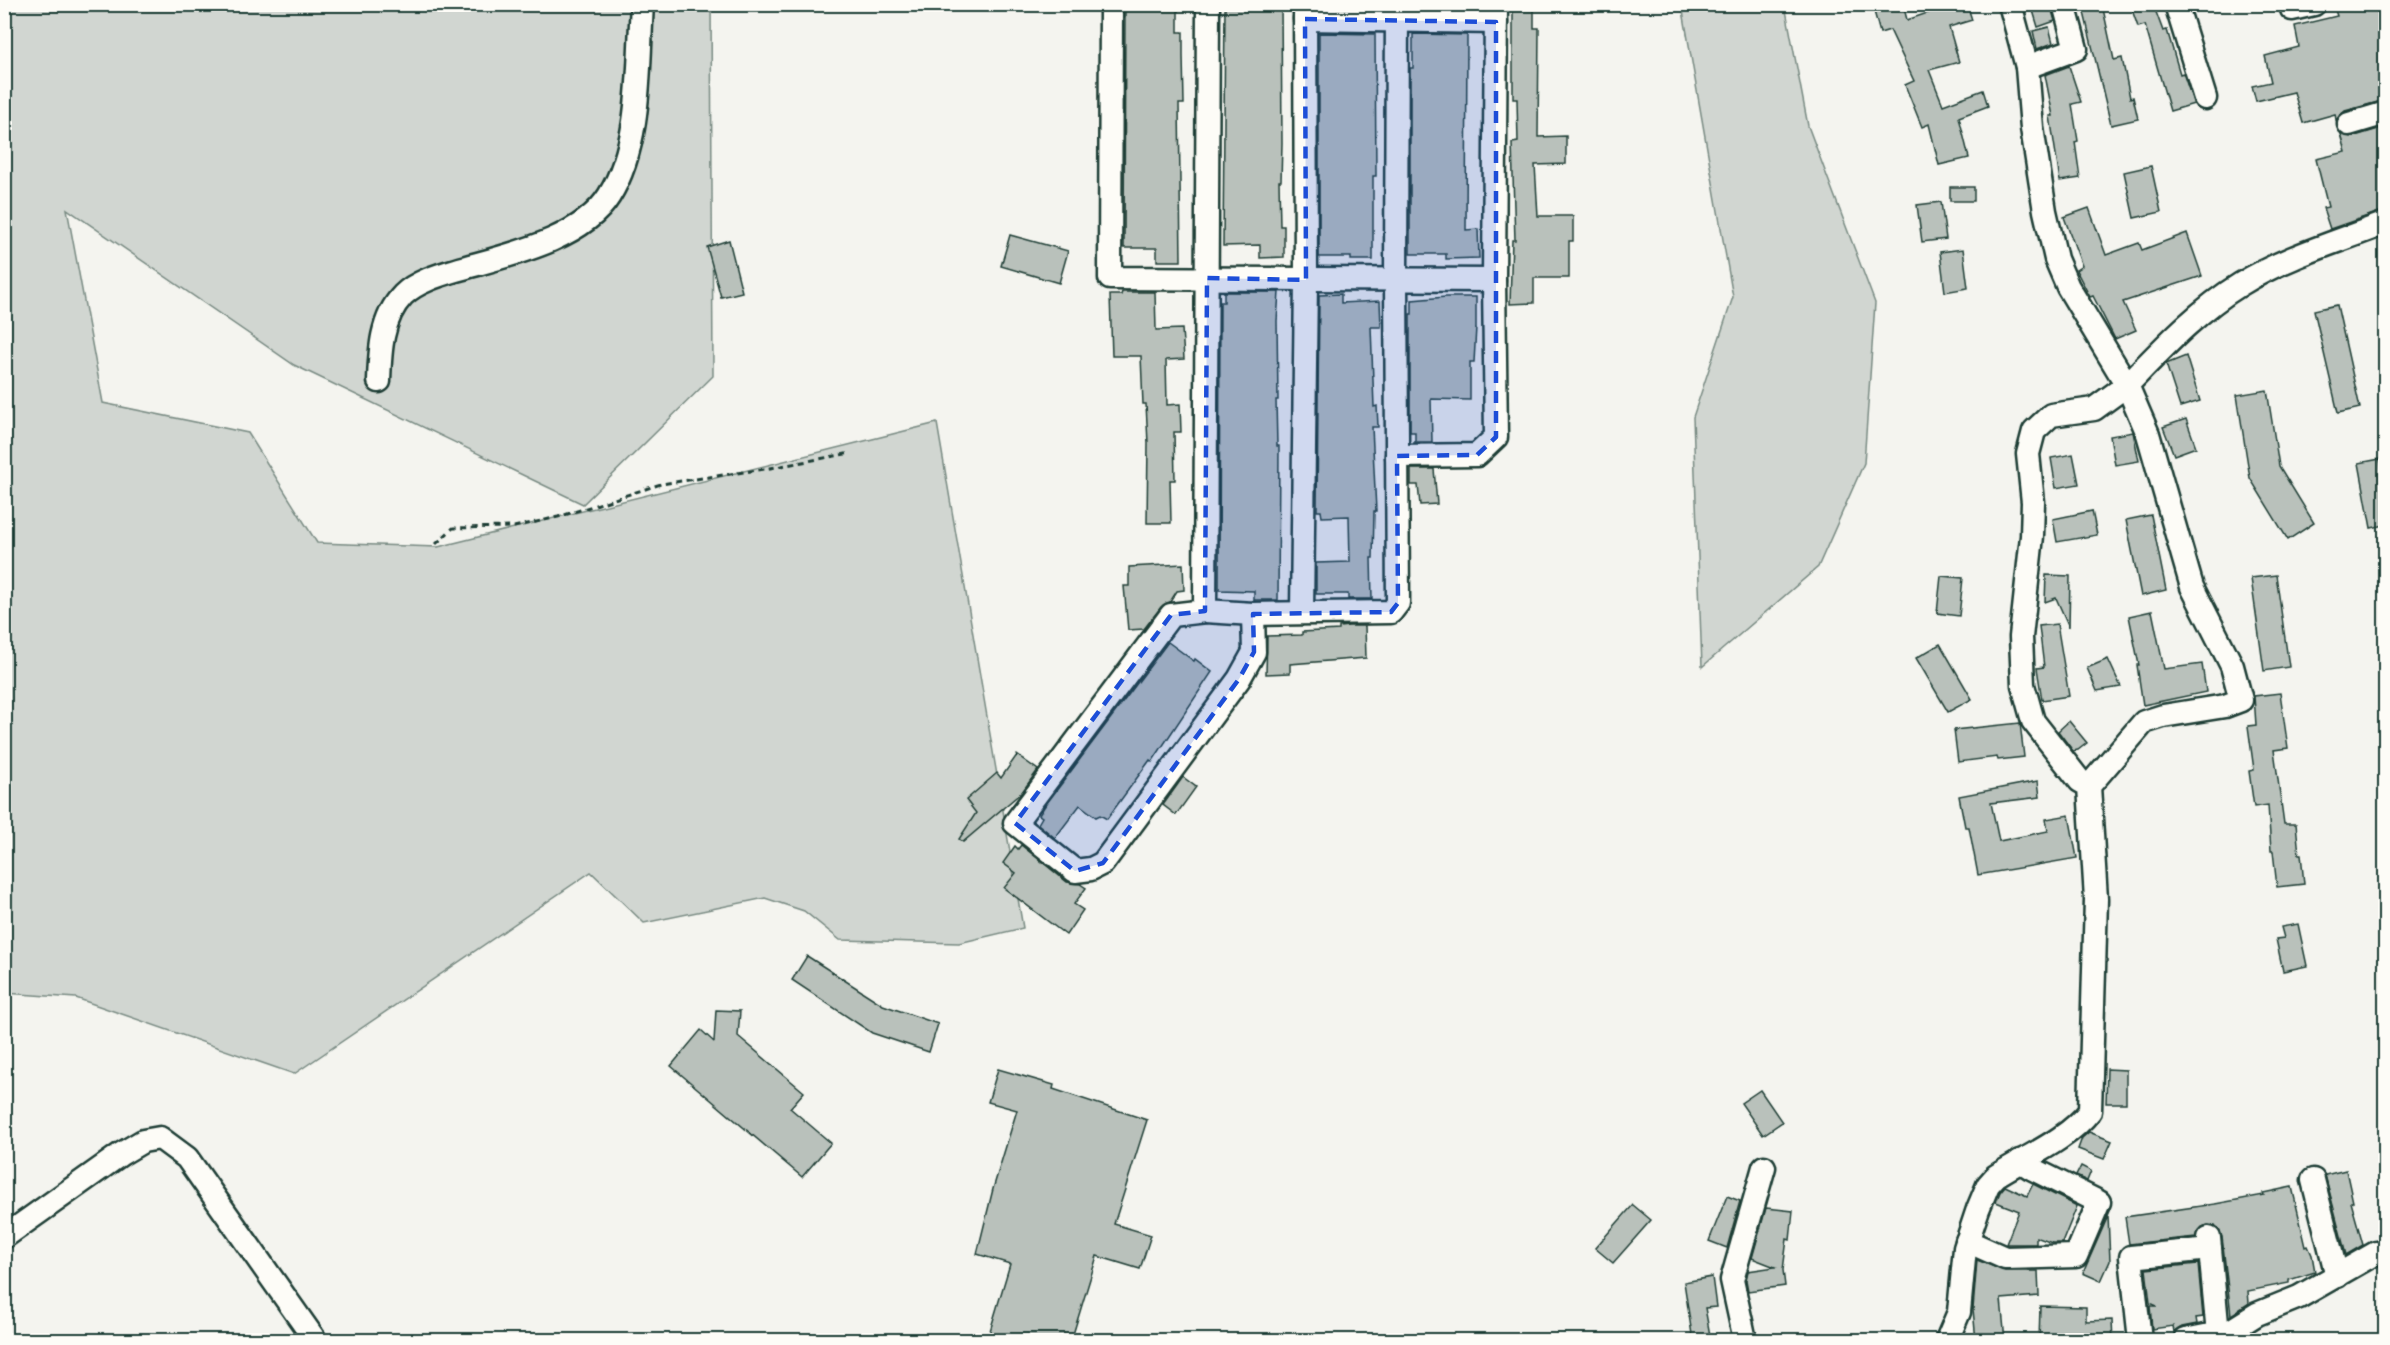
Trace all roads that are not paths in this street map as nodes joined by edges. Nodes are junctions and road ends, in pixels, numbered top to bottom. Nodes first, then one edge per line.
1 (642, 4) edge
2 (1111, 4) edge
3 (1208, 4) edge
4 (2010, 4) edge
5 (2064, 4) edge
6 (2176, 4) edge
7 (1305, 12) edge
8 (1397, 13) edge
9 (1496, 13) edge
10 (2027, 67) junction
11 (2205, 98) dead end
12 (2385, 113) edge
13 (2349, 124) dead end
14 (2385, 223) edge
15 (1207, 278) junction
16 (1306, 280) junction
17 (1494, 280) junction
18 (1396, 281) junction
19 (379, 381) dead end
20 (2127, 385) junction
21 (1397, 456) junction
22 (1205, 611) junction
23 (1302, 612) junction
24 (1253, 614) junction
25 (2089, 786) junction
26 (2020, 1161) junction
27 (1764, 1167) dead end
28 (2313, 1180) dead end
29 (4, 1238) edge
30 (1967, 1241) junction
31 (2376, 1253) dead end
32 (2337, 1276) junction
33 (2218, 1334) junction
34 (315, 1341) edge
35 (1745, 1341) edge
36 (1947, 1341) edge
37 (2140, 1341) edge
38 (2186, 1341) edge

1 - 19 street
2 - 15 street
3 - 15 street
4 - 10 street
5 - 10 street
6 - 11 street
7 - 8 street
7 - 16 street
8 - 9 street
8 - 18 street
9 - 17 street
10 - 20 street
12 - 13 street
14 - 20 street
15 - 16 street
15 - 22 street
16 - 18 street
16 - 23 street
17 - 18 street
17 - 21 street
18 - 21 street
20 - 25 street
20 - 25 street
21 - 23 street
22 - 24 street
22 - 24 street
23 - 24 street
25 - 26 street
26 - 30 street
26 - 30 street
27 - 35 street
28 - 32 street
29 - 34 street
30 - 36 street
31 - 32 street
32 - 33 street
33 - 37 street
33 - 38 street

